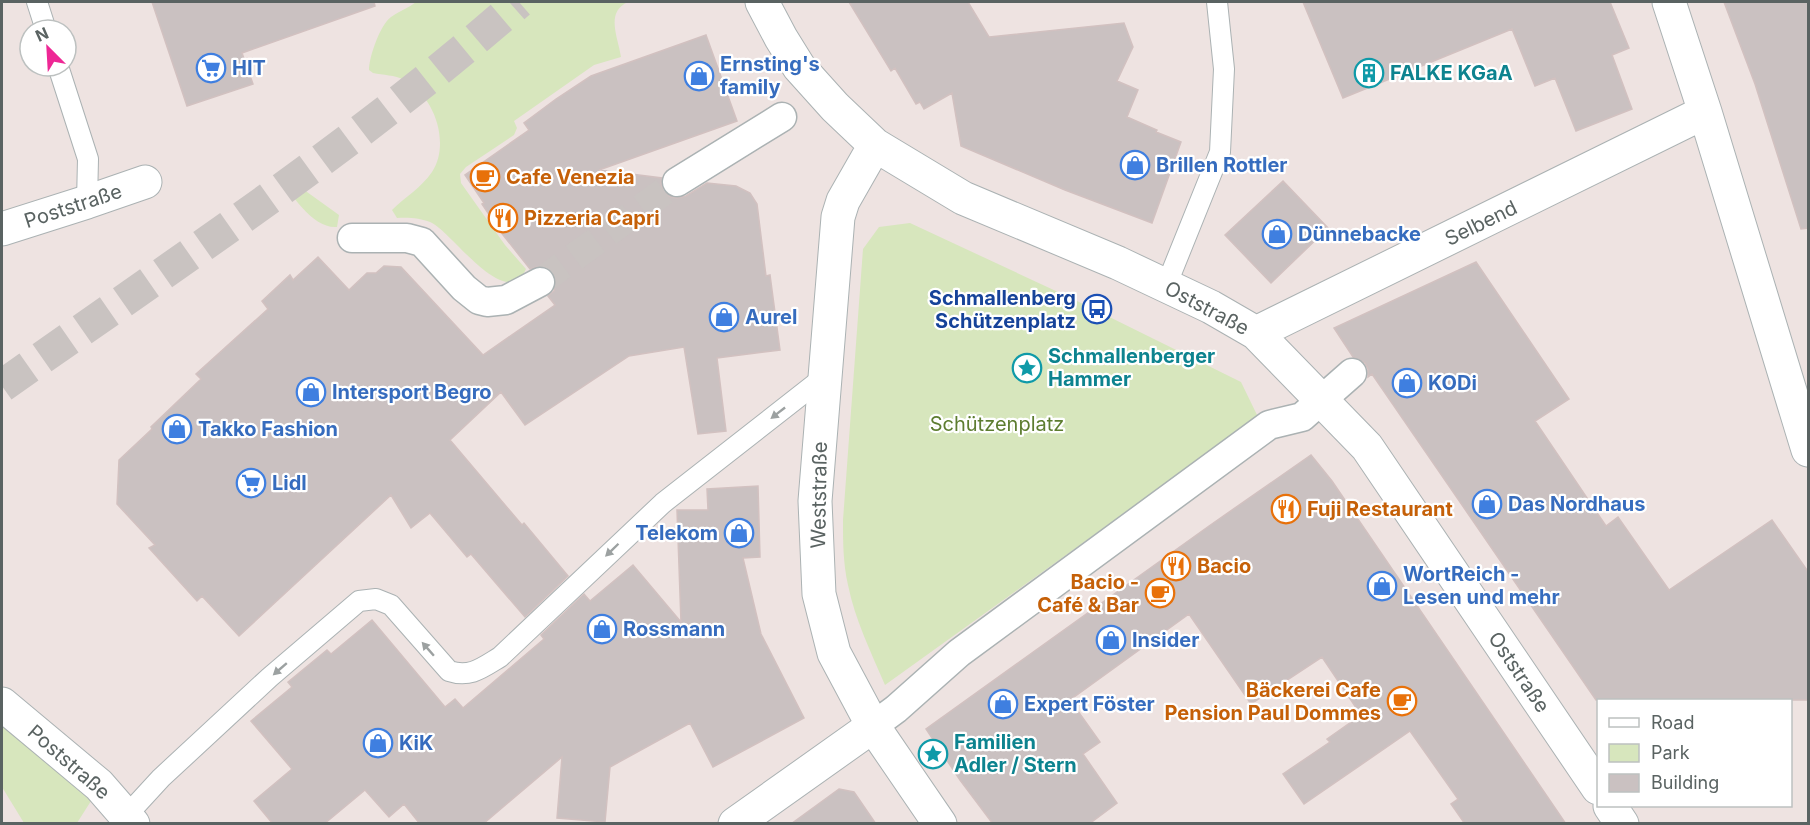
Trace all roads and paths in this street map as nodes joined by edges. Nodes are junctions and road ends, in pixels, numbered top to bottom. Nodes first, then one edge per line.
1 (37, 2) edge
2 (762, 2) edge
3 (1217, 2) edge
4 (1669, 2) edge
5 (42, 18) edge
6 (62, 78) edge
7 (1705, 112) junction
8 (782, 117) dead end
9 (875, 145) junction
10 (145, 182) dead end
11 (677, 182) tunnel mouth
12 (87, 202) junction
13 (2, 229) edge
14 (352, 238) dead end
15 (540, 282) tunnel mouth
16 (1166, 286) junction
17 (1256, 333) junction
18 (1352, 373) dead end
19 (824, 377) junction
20 (1322, 400) junction
21 (1809, 450) edge
22 (2, 704) edge
23 (873, 726) junction
24 (1597, 785) edge
25 (1611, 807) edge
26 (130, 819) edge
27 (735, 824) edge
28 (940, 824) edge
29 (1622, 824) edge

1 - 5 lane
2 - 9 street, Oststraße
3 - 16 lane
4 - 7 street
6 - 12 lane
7 - 17 street, Selbend
7 - 21 street
8 - 11 street
9 - 16 street, Oststraße
9 - 19 street, Weststraße
10 - 12 street, Poststraße
12 - 13 street, Poststraße
14 - 15 street
16 - 17 street, Oststraße
17 - 20 street, Oststraße
18 - 20 street
19 - 23 street, Weststraße
19 -> 26 lane
20 - 23 street
20 - 24 street, Oststraße
22 - 26 street, Poststraße
23 - 27 street
23 - 28 street, Weststraße
25 - 29 street

